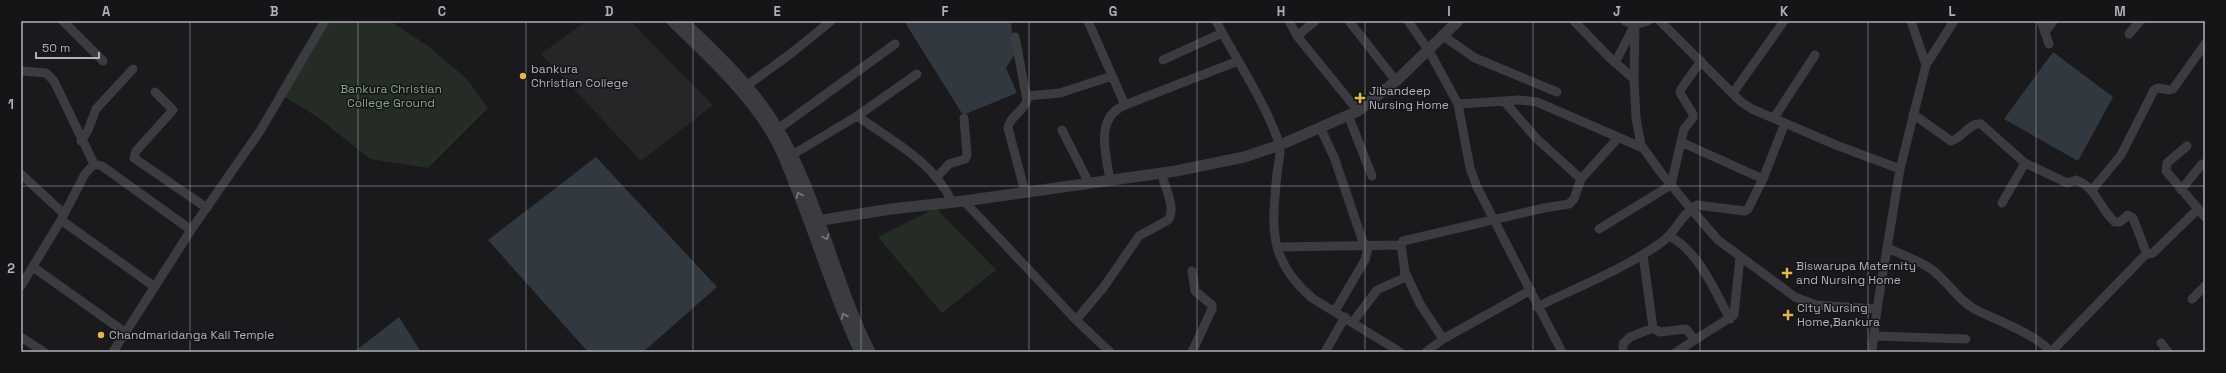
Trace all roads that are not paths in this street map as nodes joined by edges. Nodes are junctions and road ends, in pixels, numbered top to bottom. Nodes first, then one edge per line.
1 (63, 21) edge
2 (325, 21) edge
3 (672, 21) edge
4 (683, 21) edge
5 (832, 21) edge
6 (1088, 21) edge
7 (1216, 21) edge
8 (1288, 21) edge
9 (1315, 21) edge
10 (1349, 21) edge
11 (1408, 21) edge
12 (1458, 21) edge
13 (1574, 21) edge
14 (1625, 21) edge
15 (1648, 21) edge
16 (1660, 21) edge
17 (1784, 21) edge
18 (1911, 21) edge
19 (1954, 21) edge
20 (2041, 21) edge
21 (2053, 21) edge
22 (2140, 21) edge
23 (1635, 25) junction
24 (1222, 32) junction
25 (2045, 32) junction
26 (2129, 34) dead end
27 (1442, 35) junction
28 (1297, 36) junction
29 (1015, 37) dead end
30 (895, 44) dead end
31 (2049, 44) dead end
32 (2205, 44) edge
33 (1429, 51) junction
34 (1815, 54) dead end
35 (1163, 60) dead end
36 (104, 61) dead end
37 (1238, 61) junction
38 (1701, 61) junction
39 (1615, 63) junction
40 (1926, 66) junction
41 (133, 69) dead end
42 (21, 71) edge
43 (917, 74) dead end
44 (1112, 76) junction
45 (1634, 79) junction
46 (1396, 81) junction
47 (742, 88) junction
48 (155, 92) dead end
49 (1557, 92) dead end
50 (1733, 93) junction
51 (1026, 96) junction
52 (1504, 101) junction
53 (1458, 104) junction
54 (1125, 105) junction
55 (1358, 110) junction
56 (1913, 114) junction
57 (1348, 115) junction
58 (856, 116) junction
59 (964, 118) dead end
60 (1774, 118) junction
61 (1785, 123) junction
62 (1320, 127) junction
63 (778, 129) junction
64 (1062, 130) dead end
65 (1618, 138) junction
66 (82, 141) junction
67 (1682, 142) junction
68 (1280, 145) junction
69 (2188, 146) dead end
70 (1643, 148) junction
71 (792, 155) junction
72 (2026, 163) junction
73 (94, 164) junction
74 (2202, 164) dead end
75 (1900, 169) junction
76 (1161, 173) junction
77 (21, 174) edge
78 (1372, 176) dead end
79 (937, 177) junction
80 (1581, 179) junction
81 (1763, 179) junction
82 (1110, 180) junction
83 (1089, 183) junction
84 (1671, 186) junction
85 (2092, 190) junction
86 (2181, 190) junction
87 (1025, 192) junction
88 (964, 201) junction
89 (952, 202) junction
90 (2002, 203) dead end
91 (207, 208) junction
92 (1691, 208) junction
93 (2198, 209) junction
94 (63, 217) junction
95 (2205, 217) edge
96 (815, 221) junction
97 (1494, 221) junction
98 (1599, 229) dead end
99 (191, 230) junction
100 (1669, 236) junction
101 (1366, 245) junction
102 (1400, 245) junction
103 (1277, 247) junction
104 (1887, 248) junction
105 (2147, 253) junction
106 (1643, 255) junction
107 (1740, 257) junction
108 (33, 267) junction
109 (1192, 271) dead end
110 (1405, 272) junction
111 (21, 286) edge
112 (2205, 286) edge
113 (155, 287) junction
114 (1531, 290) junction
115 (2192, 299) dead end
116 (1537, 306) junction
117 (1877, 309) junction
118 (1335, 311) junction
119 (1345, 317) junction
120 (1730, 318) junction
121 (1076, 320) junction
122 (1353, 322) junction
123 (1652, 328) junction
124 (126, 333) junction
125 (1874, 336) junction
126 (21, 337) edge
127 (1443, 339) junction
128 (1966, 339) dead end
129 (1695, 340) junction
130 (2161, 343) dead end
131 (44, 352) edge
132 (113, 352) edge
133 (860, 352) edge
134 (870, 352) edge
135 (1110, 352) edge
136 (1192, 352) edge
137 (1325, 352) edge
138 (1400, 352) edge
139 (1426, 352) edge
140 (1562, 352) edge
141 (1623, 352) edge
142 (1676, 352) edge
143 (1872, 352) edge
144 (2050, 352) edge
145 (2168, 352) edge

1 - 36 street
2 - 91 street
3 - 47 street
4 - 47 street
5 - 47 street
6 - 44 street
7 - 24 street
8 - 28 street
9 - 28 street
10 - 46 street
11 - 33 street
12 - 27 street
13 - 39 street
14 - 23 street
15 - 23 street
16 - 38 street
17 - 50 street
18 - 40 street
19 - 40 street
20 - 25 street
21 - 25 street
22 - 26 street
23 - 39 street
23 - 45 street
24 - 35 street
24 - 37 street
25 - 31 street
27 - 33 street
27 - 49 street
28 - 55 street
29 - 51 street
30 - 63 street
32 - 85 street
33 - 46 street
33 - 53 street
34 - 60 street
37 - 54 street
37 - 68 street
38 - 50 street
38 - 67 street
39 - 45 street
40 - 56 street
41 - 66 street
42 - 66 street
43 - 58 street
44 - 51 street
44 - 54 street
45 - 70 street
46 - 55 street
47 - 63 street
96 -> 47 street
48 - 91 street
50 - 60 street
51 - 87 street
52 - 53 street
52 - 65 street
52 - 80 street
53 - 97 street
54 - 82 street
55 - 57 street
56 - 72 street
56 - 75 street
57 - 62 street
57 - 78 street
58 - 71 street
58 - 79 street
59 - 79 street
60 - 61 street
61 - 75 street
61 - 81 street
62 - 68 street
62 - 101 street
63 - 71 street
64 - 83 street
65 - 70 street
65 - 80 street
66 - 73 street
67 - 81 street
67 - 84 street
68 - 76 street
68 - 103 street
69 - 86 street
70 - 84 street
71 - 96 street
72 - 85 street
72 - 90 street
73 - 94 street
73 - 99 street
74 - 86 street
75 - 104 street
76 - 82 street
76 - 121 street
77 - 94 street
79 - 89 street
80 - 97 street
81 - 92 street
82 - 83 street
83 - 87 street
84 - 92 street
84 - 98 street
85 - 105 street
86 - 93 street
87 - 88 street
88 - 89 street
88 - 121 street
89 - 96 street
91 - 99 street
92 - 100 street
92 - 107 street
93 - 95 street
93 - 105 street
94 - 108 street
94 - 113 street
133 -> 96 street
96 -> 134 street
97 - 102 street
97 - 114 street
99 - 113 street
100 - 106 street
100 - 120 street
101 - 102 street
101 - 103 street
101 - 118 street
102 - 110 street
103 - 118 street
104 - 117 street
104 - 144 street
105 - 144 street
106 - 116 street
106 - 123 street
107 - 117 street
107 - 120 street
108 - 111 street
108 - 124 street
109 - 136 street
110 - 122 street
110 - 127 street
112 - 115 street
113 - 124 street
114 - 116 street
114 - 127 street
116 - 140 street
117 - 125 street
118 - 119 street
119 - 122 street
119 - 137 street
120 - 129 street
121 - 135 street
122 - 138 street
123 - 129 street
123 - 141 street
124 - 132 street
125 - 128 street
125 - 143 street
126 - 131 street
127 - 139 street
129 - 142 street
130 - 145 street

